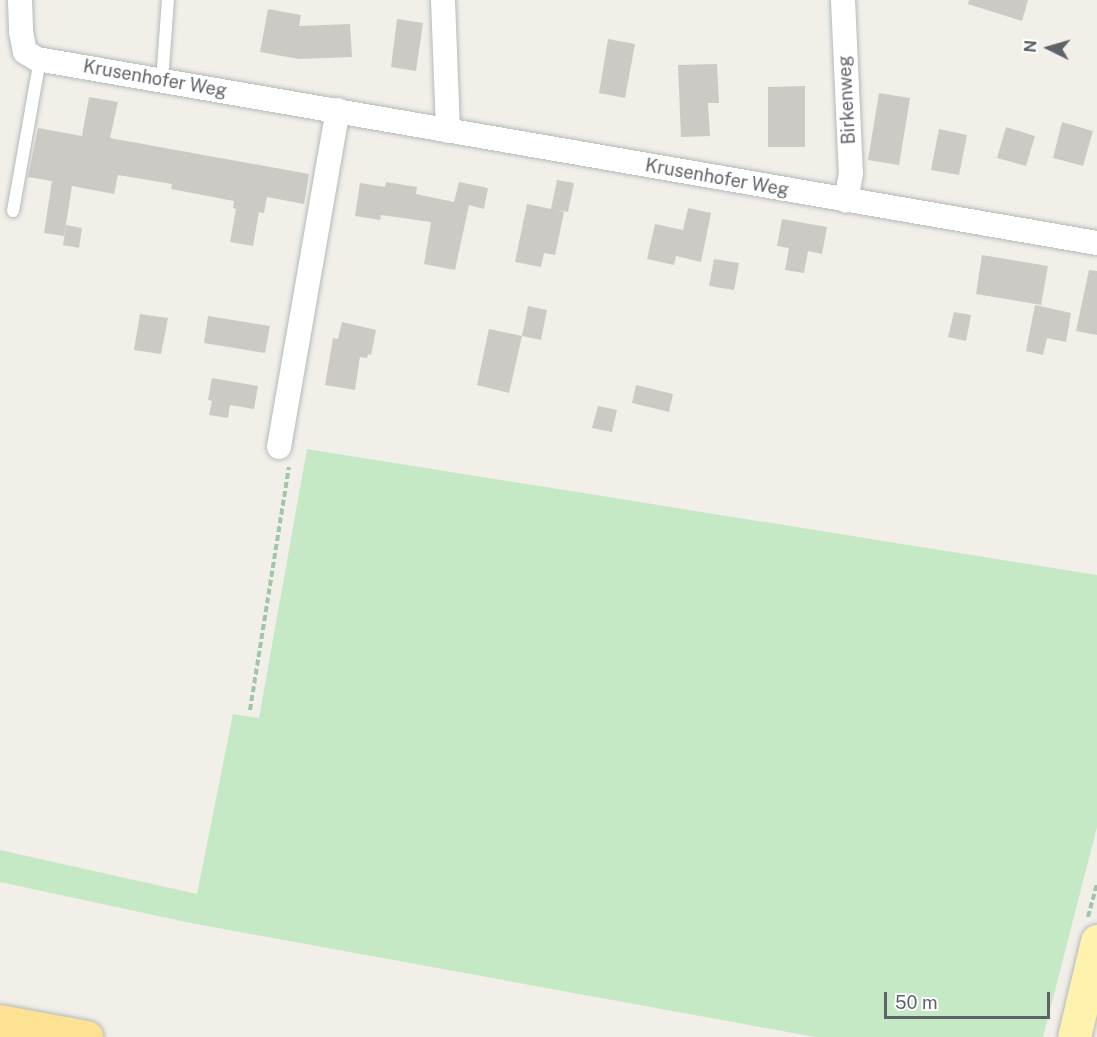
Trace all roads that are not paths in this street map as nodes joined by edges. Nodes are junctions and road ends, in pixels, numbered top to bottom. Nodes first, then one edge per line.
1 (20, 0) edge
2 (168, 0) edge
3 (443, 0) edge
4 (843, 0) edge
5 (40, 60) junction
6 (162, 81) junction
7 (338, 110) junction
8 (448, 131) junction
9 (846, 201) junction
10 (13, 211) dead end
11 (1097, 243) edge
12 (279, 447) road end
13 (1097, 941) edge
14 (0, 1021) edge
15 (87, 1037) edge
16 (1074, 1037) edge

1 - 5 street
2 - 6 lane
3 - 8 street
4 - 9 street, Birkenweg
5 - 6 street, Krusenhofer Weg
5 - 10 lane
6 - 7 street, Krusenhofer Weg
7 - 8 street, Krusenhofer Weg
7 - 12 street
8 - 9 street, Krusenhofer Weg
9 - 11 street, Krusenhofer Weg
13 - 16 main road
14 - 15 highway

